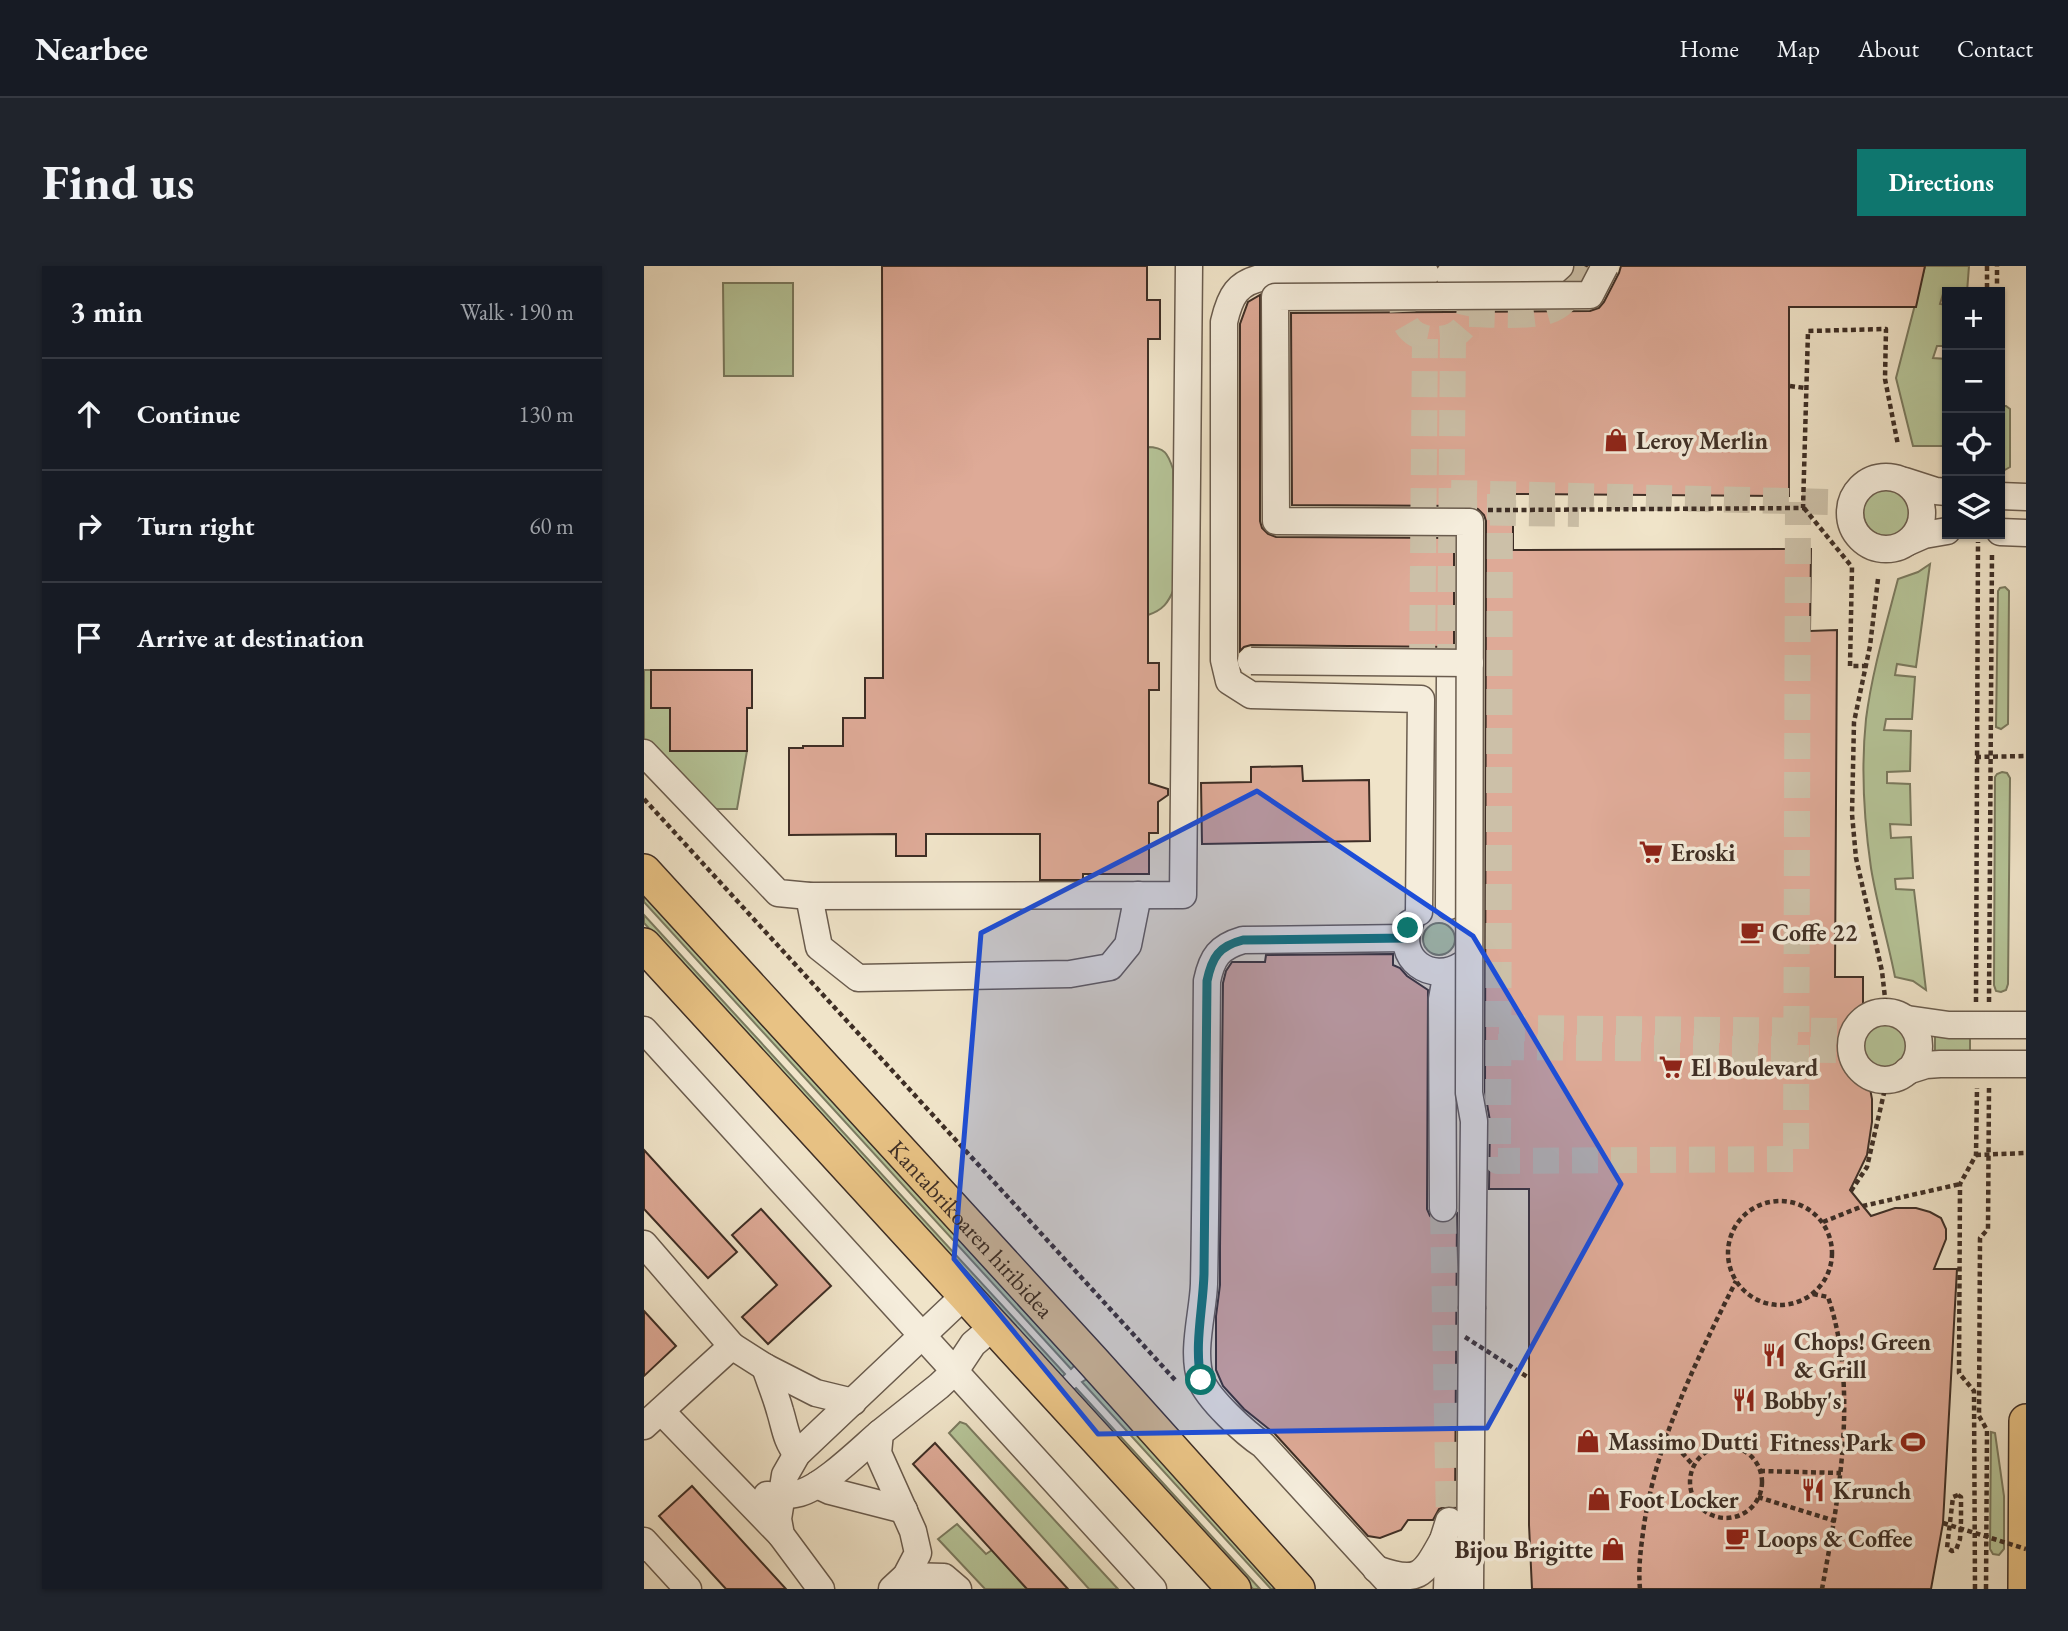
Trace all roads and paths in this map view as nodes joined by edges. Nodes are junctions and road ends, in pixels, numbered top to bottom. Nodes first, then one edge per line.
1 (1189, 266) edge
2 (1560, 266) edge
3 (1605, 266) edge
4 (1987, 266) edge
5 (1997, 266) edge
6 (1987, 287) edge
7 (1997, 287) edge
8 (1790, 386) dead end
9 (1805, 388) junction
10 (1898, 445) dead end
11 (1905, 481) junction
12 (1942, 492) edge
13 (2005, 496) edge
14 (2026, 497) edge
15 (1828, 506) junction
16 (1485, 510) dead end
17 (1942, 532) edge
18 (2005, 532) edge
19 (2026, 533) edge
20 (1908, 542) junction
21 (1878, 579) dead end
22 (1224, 660) junction
23 (1460, 666) junction
24 (1866, 666) junction
25 (1422, 670) tunnel mouth
26 (1422, 699) junction
27 (644, 753) edge
28 (2026, 755) edge
29 (1976, 757) dead end
30 (644, 799) edge
31 (644, 871) edge
32 (1138, 895) junction
33 (809, 896) junction
34 (1419, 912) junction
35 (1406, 938) junction
36 (644, 945) edge
37 (1897, 1016) junction
38 (2026, 1025) edge
39 (644, 1030) edge
40 (2026, 1063) edge
41 (1897, 1076) junction
42 (1460, 1133) dead end
43 (2026, 1153) edge
44 (1976, 1155) dead end
45 (1960, 1184) dead end
46 (1851, 1191) dead end
47 (1823, 1222) junction
48 (644, 1244) edge
49 (1736, 1281) junction
50 (1812, 1294) junction
51 (964, 1296) junction
52 (993, 1326) junction
53 (921, 1336) junction
54 (1465, 1337) dead end
55 (732, 1346) junction
56 (765, 1367) junction
57 (955, 1371) junction
58 (1529, 1378) dead end
59 (1181, 1387) dead end
60 (853, 1402) junction
61 (652, 1418) edge
62 (2026, 1421) edge
63 (880, 1433) junction
64 (1665, 1434) junction
65 (797, 1454) junction
66 (1694, 1466) junction
67 (1760, 1471) junction
68 (1841, 1473) junction
69 (817, 1485) junction
70 (741, 1493) junction
71 (782, 1496) junction
72 (1758, 1497) junction
73 (904, 1510) junction
74 (1835, 1521) junction
75 (1961, 1521) junction
76 (1975, 1521) dead end
77 (1945, 1524) junction
78 (781, 1535) junction
79 (644, 1541) edge
80 (2026, 1549) edge
81 (1376, 1569) junction
82 (899, 1582) edge
83 (688, 1589) edge
84 (821, 1589) edge
85 (958, 1589) edge
86 (1153, 1589) edge
87 (1234, 1589) edge
88 (1298, 1589) edge
89 (1395, 1589) edge
90 (1447, 1589) edge
91 (1470, 1589) edge
92 (1640, 1589) edge
93 (1822, 1589) edge
94 (2025, 1589) edge

1 - 32 lane
2 - 22 lane
3 - 23 lane, bridge
4 - 6 path
5 - 7 path
8 - 9 path
9 - 10 path
9 - 15 path
11 - 12 lane
11 - 15 lane
11 - 20 lane
13 - 14 lane
15 - 16 path, bridge
15 - 20 lane
15 - 24 path
17 - 20 lane
18 - 19 lane
21 - 24 path
22 - 23 lane, bridge
22 - 26 lane
23 - 34 lane
23 - 91 lane, bridge
24 - 37 path
25 - 26 lane
26 - 34 lane
27 - 33 lane
28 - 29 path
30 - 59 path
31 - 88 main road, Kantabrikoaren hiribidea
32 - 33 lane
32 - 33 lane
34 - 35 lane
35 - 42 lane
35 - 81 lane
36 - 51 main road, Kantabrikoaren hiribidea
37 - 38 lane
37 - 41 lane
37 - 41 lane
39 - 53 lane
40 - 41 lane
41 - 46 path
43 - 44 path
45 - 47 path
47 - 49 path
47 - 50 path
48 - 55 lane
49 - 50 path
49 - 64 path
50 - 68 path
51 - 52 main road, Kantabrikoaren hiribidea
51 - 53 lane
52 - 57 lane
52 - 87 main road, Kantabrikoaren hiribidea
53 - 57 lane
53 - 60 lane
54 - 58 path, bridge
55 - 56 lane
55 - 61 lane
56 - 60 lane
56 - 65 lane
57 - 63 lane
57 - 86 lane
60 - 65 lane
61 - 70 lane
62 - 94 main road
63 - 69 lane
63 - 73 lane
64 - 66 path
64 - 92 path
65 - 71 lane
66 - 67 path
66 - 72 path
67 - 68 path
67 - 72 path
68 - 74 path
69 - 71 lane
69 - 73 lane
70 - 71 lane
70 - 78 lane
71 - 78 lane
72 - 74 path
73 - 82 lane
74 - 93 path
75 - 76 path
75 - 77 path
75 - 77 path
77 - 80 path, bridge
78 - 84 lane
79 - 83 lane
81 - 89 lane
81 - 90 lane
82 - 85 lane

